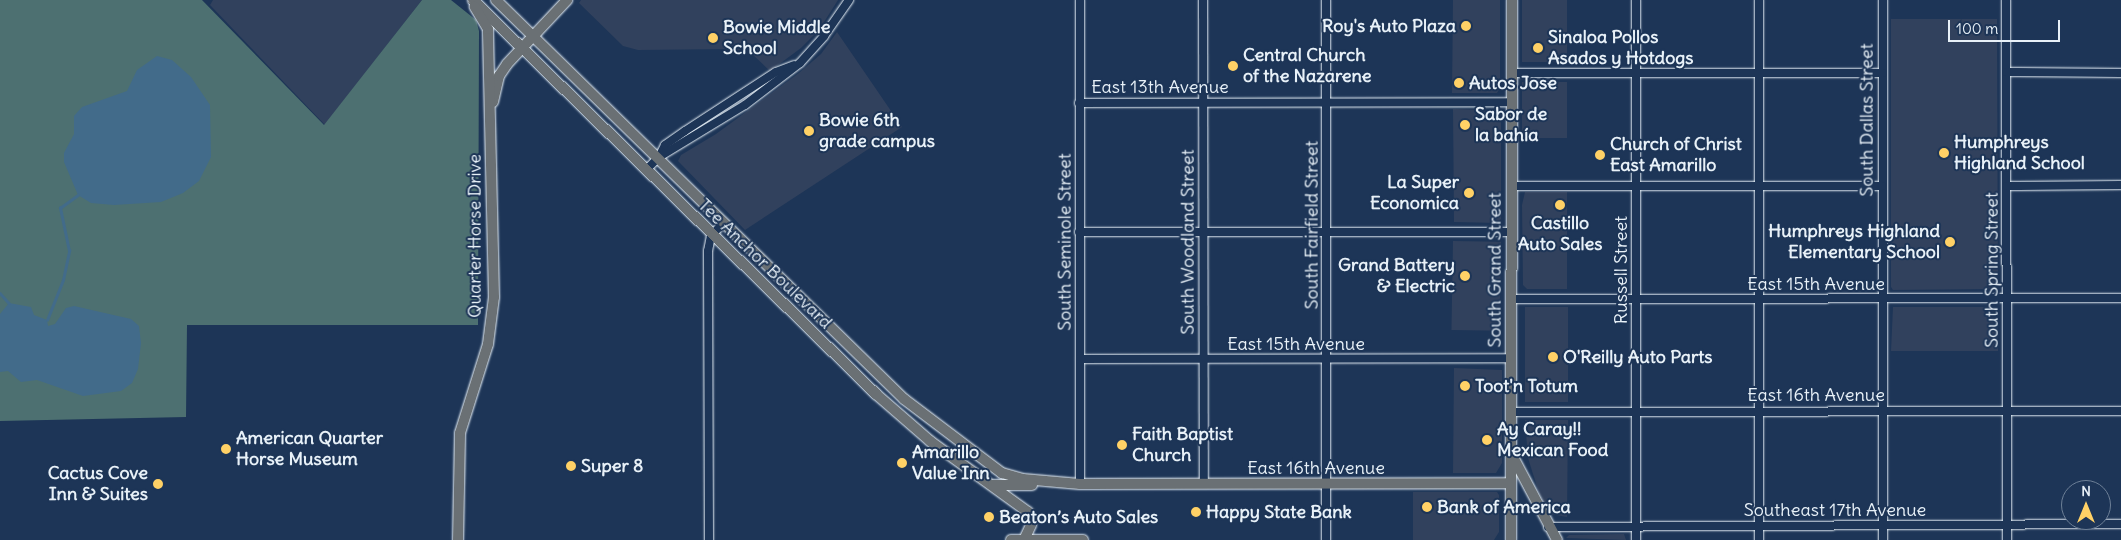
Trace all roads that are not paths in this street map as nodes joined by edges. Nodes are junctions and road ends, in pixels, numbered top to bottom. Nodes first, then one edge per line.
1 (472, 0) edge
2 (496, 0) edge
3 (568, 0) edge
4 (849, 0) edge
5 (1080, 0) edge
6 (1203, 0) edge
7 (1326, 0) edge
8 (1512, 0) edge
9 (1636, 0) edge
10 (1759, 0) edge
11 (1883, 0) edge
12 (2006, 0) edge
13 (535, 35) junction
14 (524, 47) junction
15 (1636, 72) junction
16 (2006, 72) junction
17 (1512, 73) junction
18 (1759, 73) junction
19 (1882, 73) junction
20 (2121, 73) edge
21 (1202, 102) junction
22 (1326, 102) junction
23 (1512, 102) junction
24 (1079, 103) junction
25 (492, 108) junction
26 (659, 157) junction
27 (646, 169) junction
28 (1758, 185) junction
29 (2121, 185) edge
30 (1512, 186) junction
31 (1636, 186) junction
32 (1882, 186) junction
33 (2006, 186) junction
34 (724, 222) junction
35 (1079, 232) junction
36 (1203, 232) junction
37 (1326, 232) junction
38 (1512, 232) junction
39 (711, 236) junction
40 (1758, 298) junction
41 (2007, 298) junction
42 (2121, 298) edge
43 (1511, 299) junction
44 (1635, 299) junction
45 (1883, 299) junction
46 (1511, 358) junction
47 (1080, 359) junction
48 (1204, 359) junction
49 (1327, 359) junction
50 (1636, 411) junction
51 (2121, 411) edge
52 (1511, 412) junction
53 (1758, 412) junction
54 (1883, 412) junction
55 (2006, 412) junction
56 (1511, 452) junction
57 (1002, 473) joint
58 (1511, 483) junction
59 (1080, 484) junction
60 (1204, 484) junction
61 (1327, 484) junction
62 (994, 485) junction
63 (2007, 524) junction
64 (2121, 524) edge
65 (1759, 525) junction
66 (1883, 525) junction
67 (1548, 526) junction
68 (1635, 526) junction
69 (1509, 538) edge
70 (458, 540) edge
71 (709, 540) edge
72 (1011, 540) edge
73 (1024, 540) edge
74 (1083, 540) edge
75 (1326, 540) edge
76 (1557, 540) edge
77 (1636, 540) edge
78 (1759, 540) edge
79 (1883, 540) edge
80 (2007, 540) edge

1 - 14 main road, Tee Anchor Boulevard
1 - 25 main road
2 - 13 main road, Tee Anchor Boulevard
3 - 13 main road
4 - 26 street
5 - 24 street, South Seminole Street
6 - 21 street, South Woodland Street
7 - 22 street, South Fairfield Street
8 - 17 main road, South Grand Street
9 - 15 street, Russell Street
10 - 18 street
11 - 19 street, South Dallas Street
12 - 16 street, South Spring Street
13 - 14 main road
13 - 26 main road, Tee Anchor Boulevard
14 - 25 main road
14 - 27 main road, Tee Anchor Boulevard
15 - 17 street
15 - 18 street
15 - 31 street, Russell Street
16 - 20 street
16 - 33 street, South Spring Street
17 - 23 main road, South Grand Street
18 - 19 street
18 - 28 street
19 - 32 street, South Dallas Street
21 - 22 street, East 13th Avenue
21 - 24 street, East 13th Avenue
21 - 36 street, South Woodland Street
22 - 23 street, East 13th Avenue
22 - 37 street, South Fairfield Street
23 - 30 main road, South Grand Street
24 - 35 street, South Seminole Street
25 - 70 main road, Quarter Horse Drive
26 - 27 street
26 - 34 main road, Tee Anchor Boulevard
27 - 39 main road, Tee Anchor Boulevard
28 - 31 street
28 - 32 street
28 - 40 street
29 - 33 street
30 - 31 street
30 - 38 main road, South Grand Street
31 - 44 street, Russell Street
32 - 45 street, South Dallas Street
33 - 41 street, South Spring Street
34 - 39 street
34 - 57 main road, Tee Anchor Boulevard
35 - 36 street
35 - 47 street, South Seminole Street
36 - 37 street
36 - 48 street, South Woodland Street
37 - 38 street
37 - 49 street, South Fairfield Street
38 - 43 main road, South Grand Street
39 - 62 main road, Tee Anchor Boulevard
39 - 71 street
40 - 44 street, East 15th Avenue
40 - 45 street, East 15th Avenue
40 - 53 street
41 - 42 street, East 15th Avenue
41 - 45 street, East 15th Avenue
41 - 55 street, South Spring Street
43 - 44 street, East 15th Avenue
43 - 46 main road, South Grand Street
44 - 50 street, Russell Street
45 - 54 street, South Dallas Street
46 - 49 street, East 15th Avenue
46 - 52 main road, South Grand Street
47 - 48 street, East 15th Avenue
47 - 59 street, South Seminole Street
48 - 49 street, East 15th Avenue
48 - 60 street, South Woodland Street
49 - 61 street, South Fairfield Street
50 - 52 street, East 16th Avenue
50 - 53 street, East 16th Avenue
50 - 68 street, Russell Street
51 - 55 street, East 16th Avenue
52 - 56 main road, South Grand Street
53 - 54 street, East 16th Avenue
53 - 65 street
54 - 55 street, East 16th Avenue
54 - 66 street, South Dallas Street
55 - 63 street, South Spring Street
56 - 58 main road, South Grand Street
56 - 67 main road
57 - 59 main road, East 16th Avenue
58 - 61 main road, East 16th Avenue
58 - 69 main road, South Grand Street
59 - 60 main road, East 16th Avenue
59 - 62 main road
60 - 61 main road, East 16th Avenue
61 - 75 street, South Fairfield Street
62 - 73 main road, Tee Anchor Boulevard
63 - 64 street, Southeast 17th Avenue
63 - 66 street, Southeast 17th Avenue
63 - 80 street, South Spring Street
65 - 66 street, Southeast 17th Avenue
65 - 68 street, Southeast 17th Avenue
65 - 78 street
66 - 79 street, South Dallas Street
67 - 68 street, Southeast 17th Avenue
67 - 76 main road
68 - 77 street, Russell Street
72 - 73 main road
73 - 74 main road

